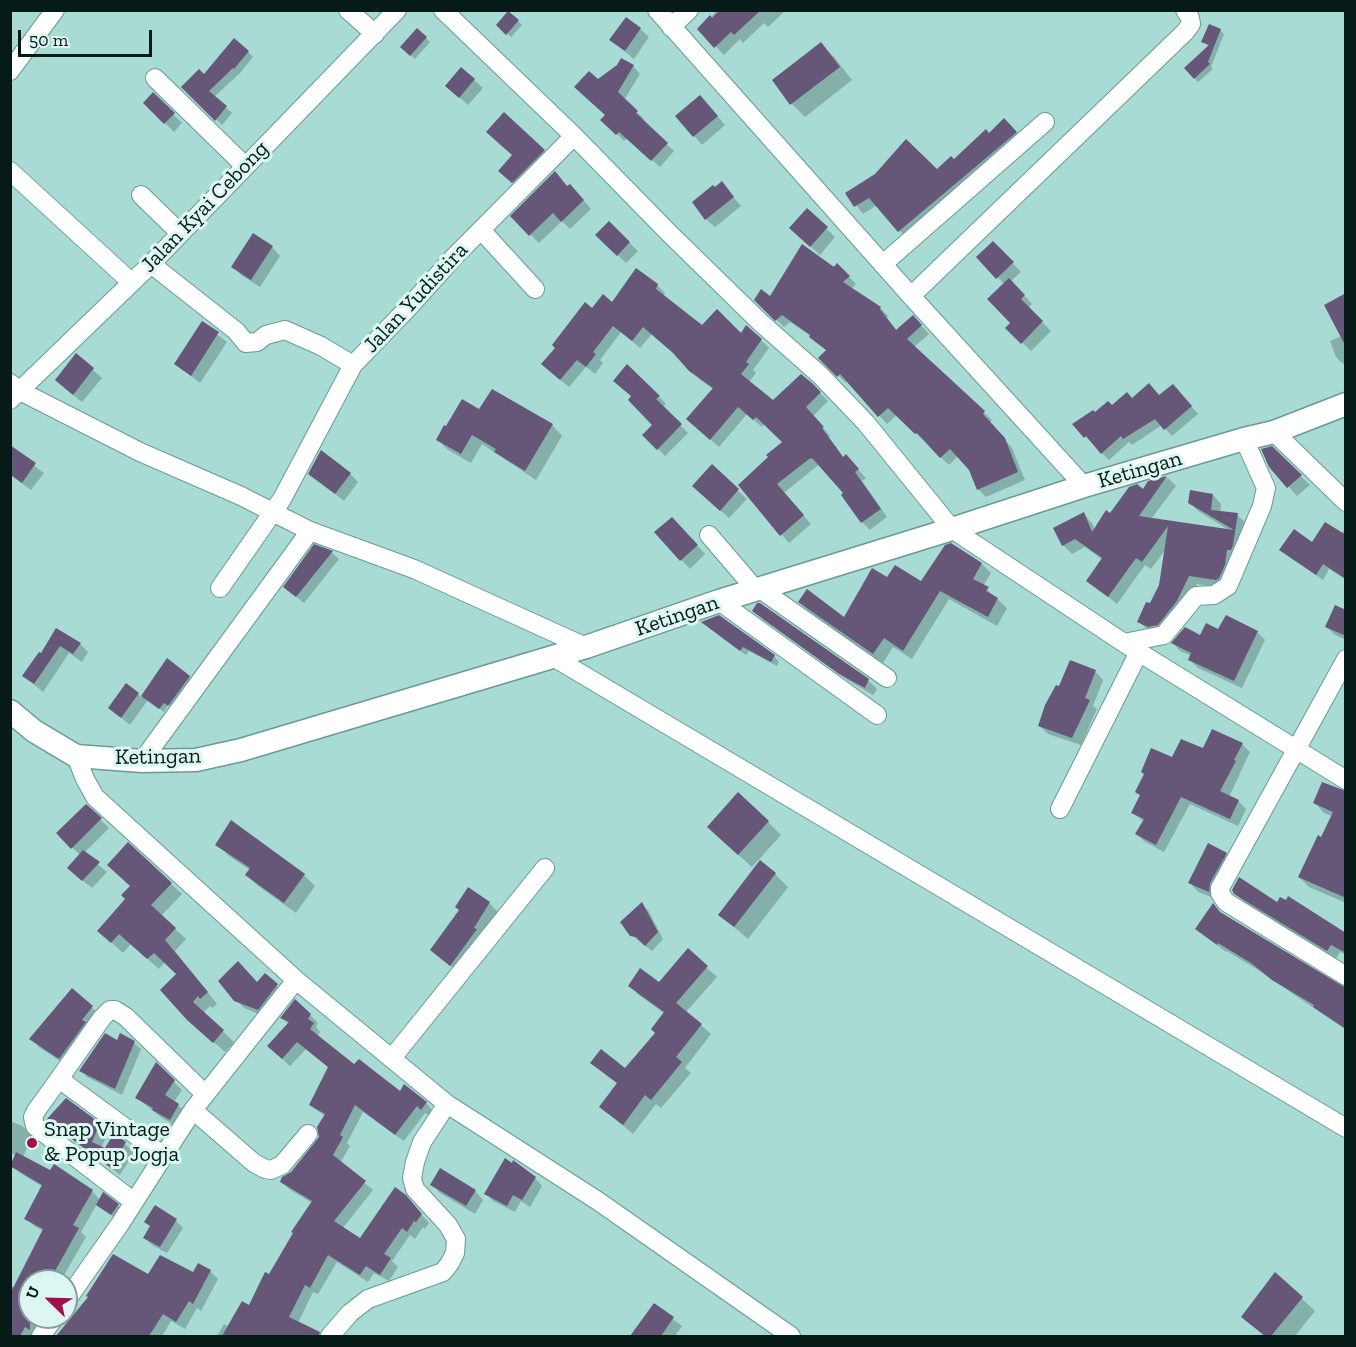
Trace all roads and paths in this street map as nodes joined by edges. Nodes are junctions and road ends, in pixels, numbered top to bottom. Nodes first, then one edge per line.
1 (55, 10) edge
2 (348, 10) edge
3 (397, 10) edge
4 (443, 10) edge
5 (657, 10) edge
6 (689, 10) edge
7 (1185, 10) edge
8 (671, 27) junction
9 (375, 33) junction
10 (10, 71) edge
11 (155, 78) dead end
12 (1045, 122) dead end
13 (574, 136) junction
14 (245, 166) junction
15 (10, 171) edge
16 (141, 195) dead end
17 (481, 230) junction
18 (180, 232) junction
19 (151, 264) junction
20 (883, 264) junction
21 (131, 282) junction
22 (535, 290) dead end
23 (911, 296) junction
24 (353, 365) junction
25 (14, 391) edge
26 (1346, 404) edge
27 (1274, 432) junction
28 (1244, 439) junction
29 (1084, 486) junction
30 (1346, 502) edge
31 (274, 512) junction
32 (952, 529) junction
33 (310, 531) junction
34 (709, 535) dead end
35 (220, 588) dead end
36 (758, 589) junction
37 (719, 601) junction
38 (586, 647) junction
39 (1131, 647) junction
40 (553, 657) junction
41 (1346, 659) edge
42 (887, 678) dead end
43 (10, 711) edge
44 (877, 715) dead end
45 (1297, 749) junction
46 (76, 756) junction
47 (142, 761) junction
48 (1346, 780) edge
49 (1060, 809) dead end
50 (544, 868) dead end
51 (1346, 976) edge
52 (296, 980) junction
53 (392, 1058) junction
54 (59, 1079) junction
55 (205, 1094) junction
56 (447, 1104) junction
57 (193, 1110) junction
58 (1346, 1128) edge
59 (308, 1134) dead end
60 (164, 1156) junction
61 (134, 1202) junction
62 (78, 1284) edge
63 (330, 1336) edge
64 (791, 1336) edge

1 - 10 street
2 - 9 street
3 - 9 street, Jalan Kyai Cebong
4 - 13 street
5 - 8 street
6 - 8 street
7 - 23 street
8 - 20 street
9 - 14 street, Jalan Kyai Cebong
11 - 14 street
12 - 20 street
13 - 17 street, Jalan Yudistira
13 - 32 street
14 - 18 street, Jalan Kyai Cebong
15 - 21 street
16 - 18 street
17 - 22 street
17 - 24 street, Jalan Yudistira
18 - 19 street, Jalan Kyai Cebong
19 - 21 street, Jalan Kyai Cebong
19 - 24 street, Jalan Yudistira
20 - 23 street
21 - 25 street, Jalan Kyai Cebong
23 - 29 street
24 - 31 street
25 - 31 street
26 - 27 street, Ketingan
27 - 28 street, Ketingan
27 - 30 street
28 - 29 street, Ketingan
28 - 39 street
29 - 32 street, Ketingan
31 - 33 street
31 - 35 street
32 - 36 street, Ketingan
32 - 39 street
33 - 38 street
33 - 47 street
34 - 36 street
36 - 37 street, Ketingan
36 - 42 street
37 - 38 street, Ketingan
37 - 44 street
38 - 40 street, Ketingan
39 - 45 street
39 - 49 street
40 - 47 street, Ketingan
40 - 58 street
41 - 45 street
43 - 46 street, Ketingan
45 - 48 street
45 - 51 street
46 - 47 street, Ketingan
46 - 52 street
50 - 53 street
52 - 53 street
52 - 55 street
53 - 56 street
54 - 55 street
54 - 60 street
54 - 61 street
55 - 57 street
56 - 63 street
56 - 64 street
57 - 59 street
57 - 60 street
60 - 61 street
61 - 62 street

